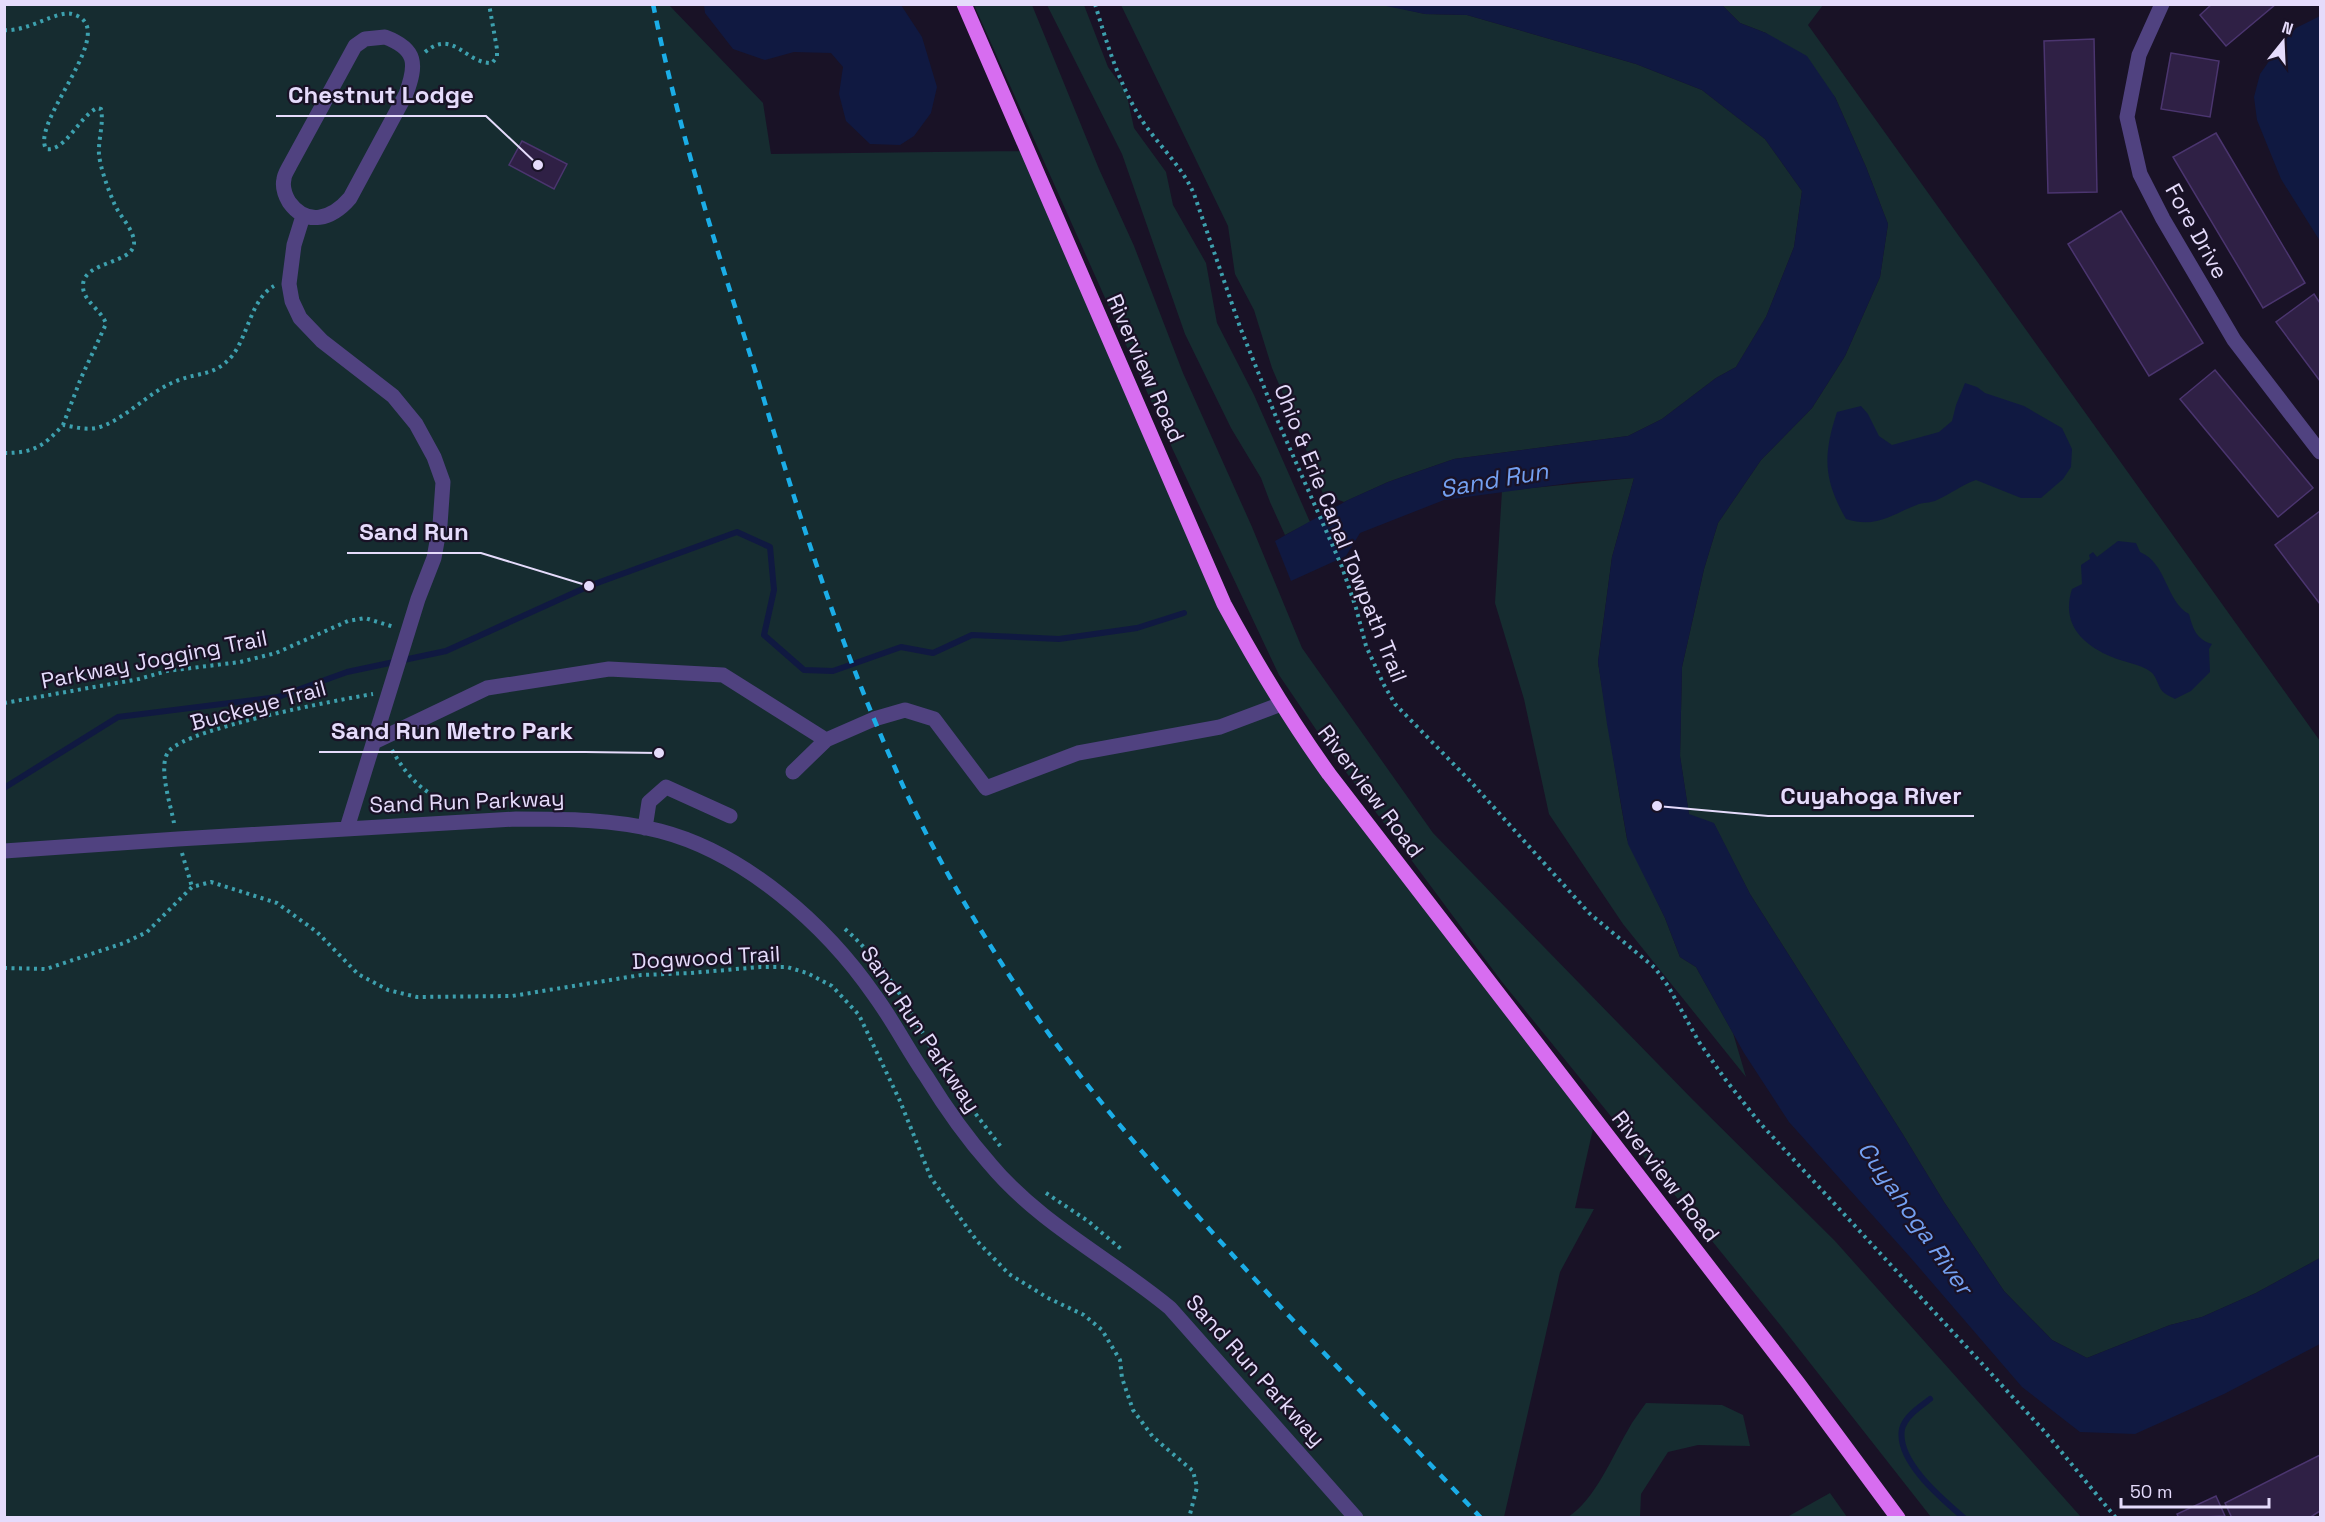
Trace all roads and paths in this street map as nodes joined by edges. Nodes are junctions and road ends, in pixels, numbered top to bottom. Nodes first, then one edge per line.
1 (489, 4) edge
2 (964, 4) edge
3 (1095, 4) edge
4 (2162, 4) edge
5 (4, 30) edge
6 (414, 63) junction
7 (303, 216) junction
8 (289, 284) junction
9 (63, 425) junction
10 (4, 453) edge
11 (2320, 453) edge
12 (409, 634) junction
13 (390, 691) junction
14 (4, 704) edge
15 (1281, 704) junction
16 (826, 740) junction
17 (374, 742) junction
18 (793, 772) dead end
19 (730, 816) dead end
20 (347, 828) junction
21 (645, 828) junction
22 (178, 838) junction
23 (4, 851) edge
24 (192, 887) junction
25 (4, 968) edge
26 (1896, 1515) edge
27 (1190, 1518) edge
28 (1356, 1518) edge
29 (2116, 1518) edge

1 - 6 path
2 - 15 main road, Riverview Road
3 - 29 path, Ohio & Erie Canal Towpath Trail
4 - 11 street, Fore Drive
5 - 9 path
6 - 7 street
6 - 7 street
7 - 8 street
8 - 9 path
8 - 12 street
9 - 10 path
12 - 13 street
12 - 14 path, Parkway Jogging Trail
13 - 17 street
13 - 22 path, Buckeye Trail
15 - 16 street
15 - 26 main road, Riverview Road
16 - 17 street
16 - 18 street
17 - 20 street
19 - 21 street
20 - 21 street, Sand Run Parkway
20 - 22 street, Sand Run Parkway
21 - 28 street, Sand Run Parkway
22 - 23 street, Sand Run Parkway
22 - 24 path, Buckeye Trail
24 - 25 path
24 - 27 path, Dogwood Trail

